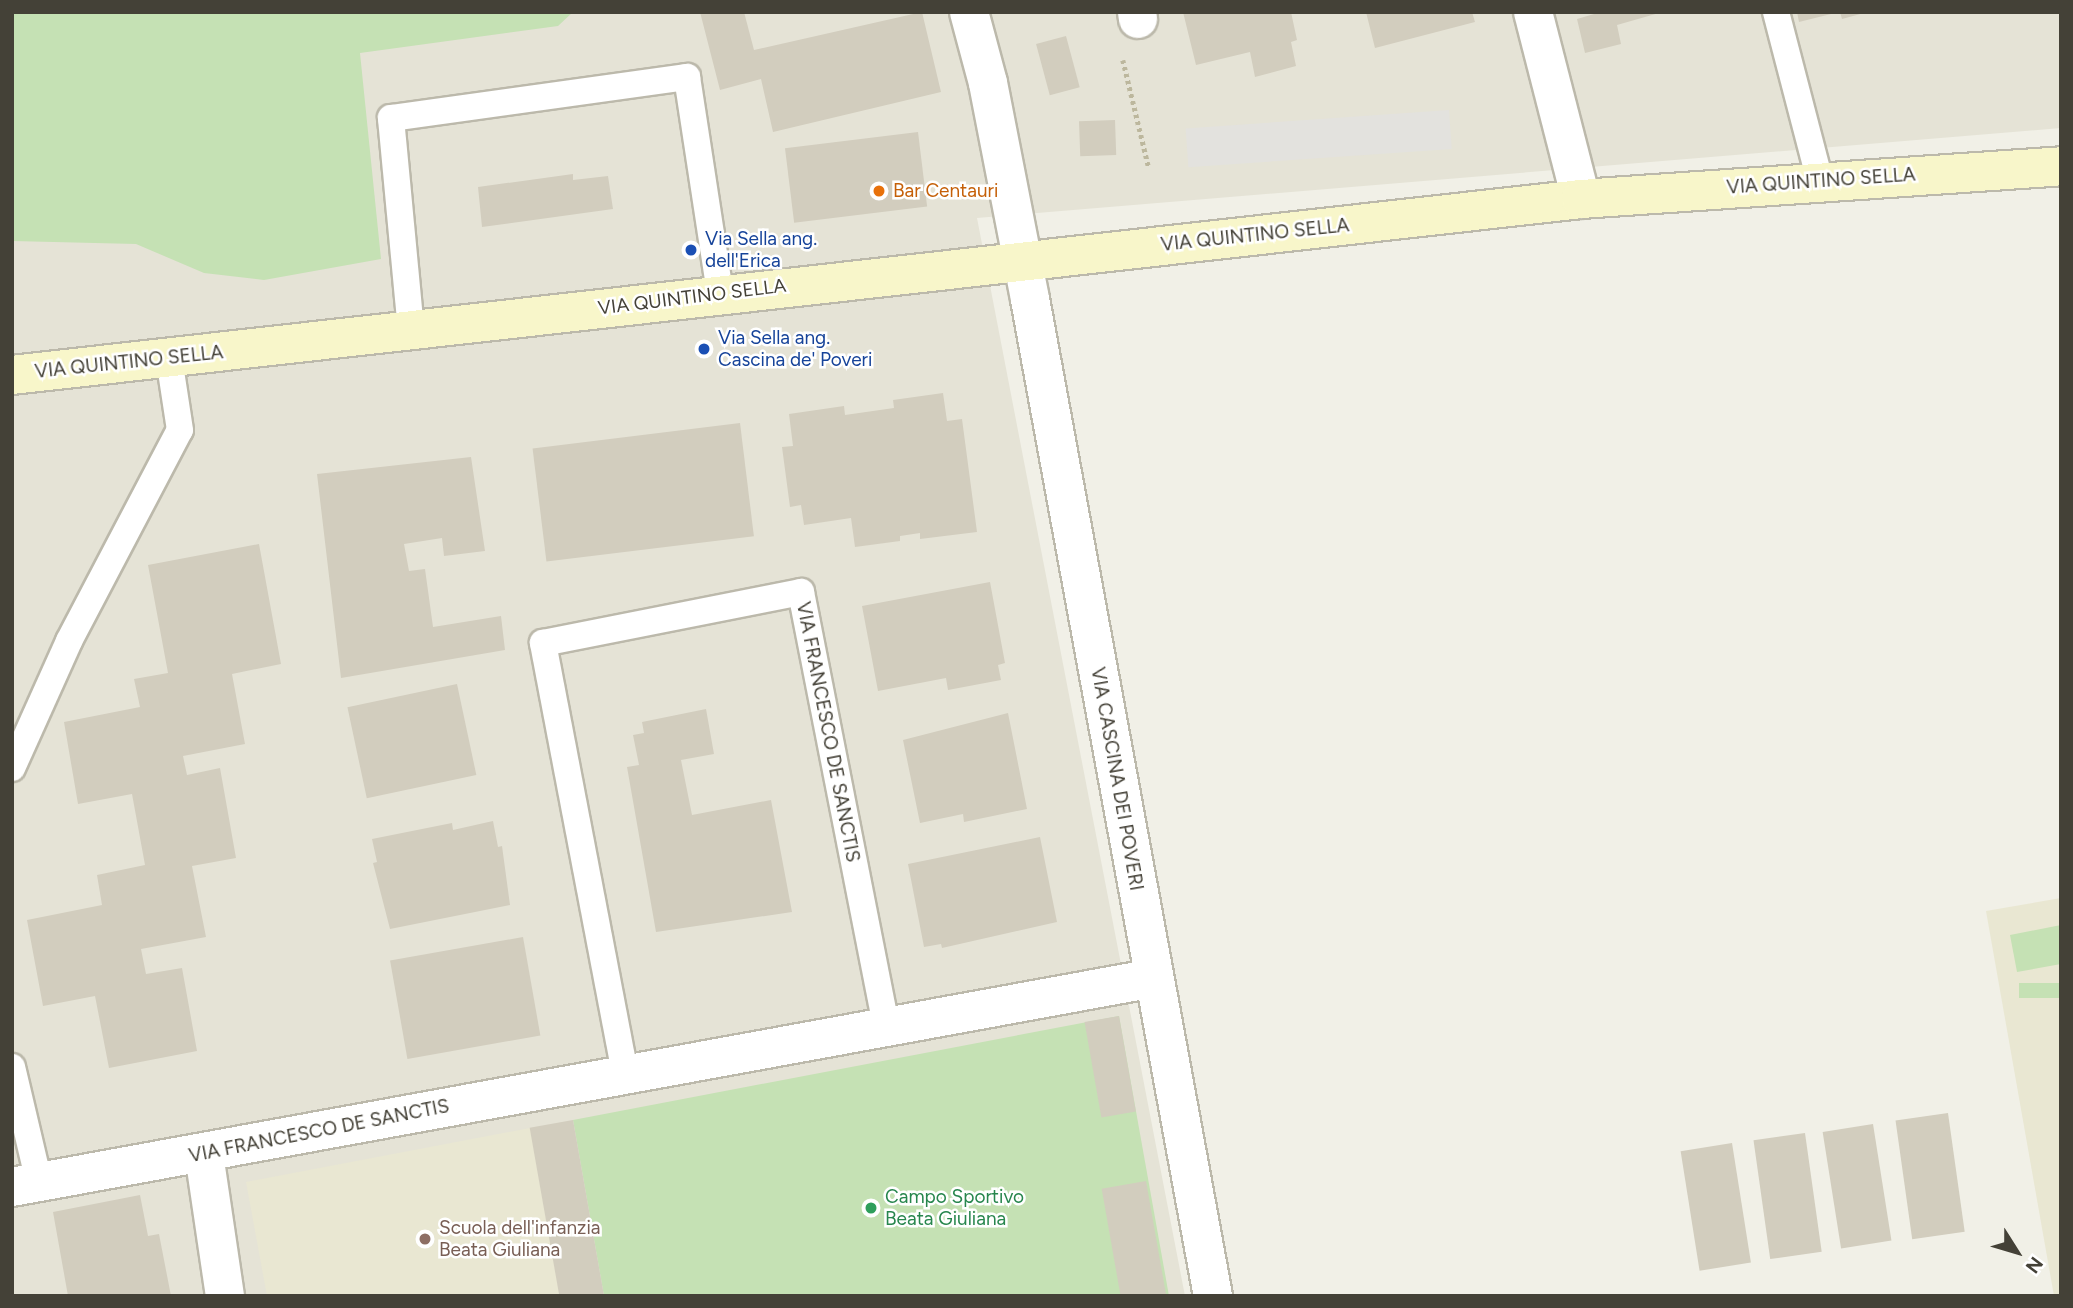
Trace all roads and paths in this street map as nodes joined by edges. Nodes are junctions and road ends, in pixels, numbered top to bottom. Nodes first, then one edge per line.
1 (969, 12) edge
2 (1533, 12) edge
3 (1776, 12) edge
4 (1138, 16) edge
5 (2061, 166) edge
6 (1149, 169) dead end
7 (1820, 181) junction
8 (1581, 199) junction
9 (1023, 262) junction
10 (720, 293) junction
11 (411, 330) junction
12 (169, 358) junction
13 (12, 375) edge
14 (12, 768) edge
15 (1154, 978) junction
16 (886, 1024) junction
17 (12, 1067) edge
18 (625, 1073) junction
19 (204, 1154) junction
20 (26, 1184) edge
21 (225, 1296) edge
22 (1213, 1296) edge

1 - 9 street, VIA CASCINA DEI POVERI
2 - 8 street
3 - 7 lane
4 - 6 path
5 - 7 street, VIA QUINTINO SELLA
7 - 8 street, VIA QUINTINO SELLA
8 - 9 street, VIA QUINTINO SELLA
9 - 10 street, VIA QUINTINO SELLA
9 - 15 street, VIA CASCINA DEI POVERI
10 - 11 street, VIA QUINTINO SELLA
10 - 11 lane
11 - 12 street, VIA QUINTINO SELLA
12 - 13 street, VIA QUINTINO SELLA
12 - 14 lane
15 - 16 street, VIA FRANCESCO DE SANCTIS
15 - 22 street, VIA CASCINA DEI POVERI
16 - 18 street, VIA FRANCESCO DE SANCTIS
16 - 18 lane, VIA FRANCESCO DE SANCTIS
17 - 20 lane
18 - 19 street, VIA FRANCESCO DE SANCTIS
19 - 20 street, VIA FRANCESCO DE SANCTIS
19 - 21 street

